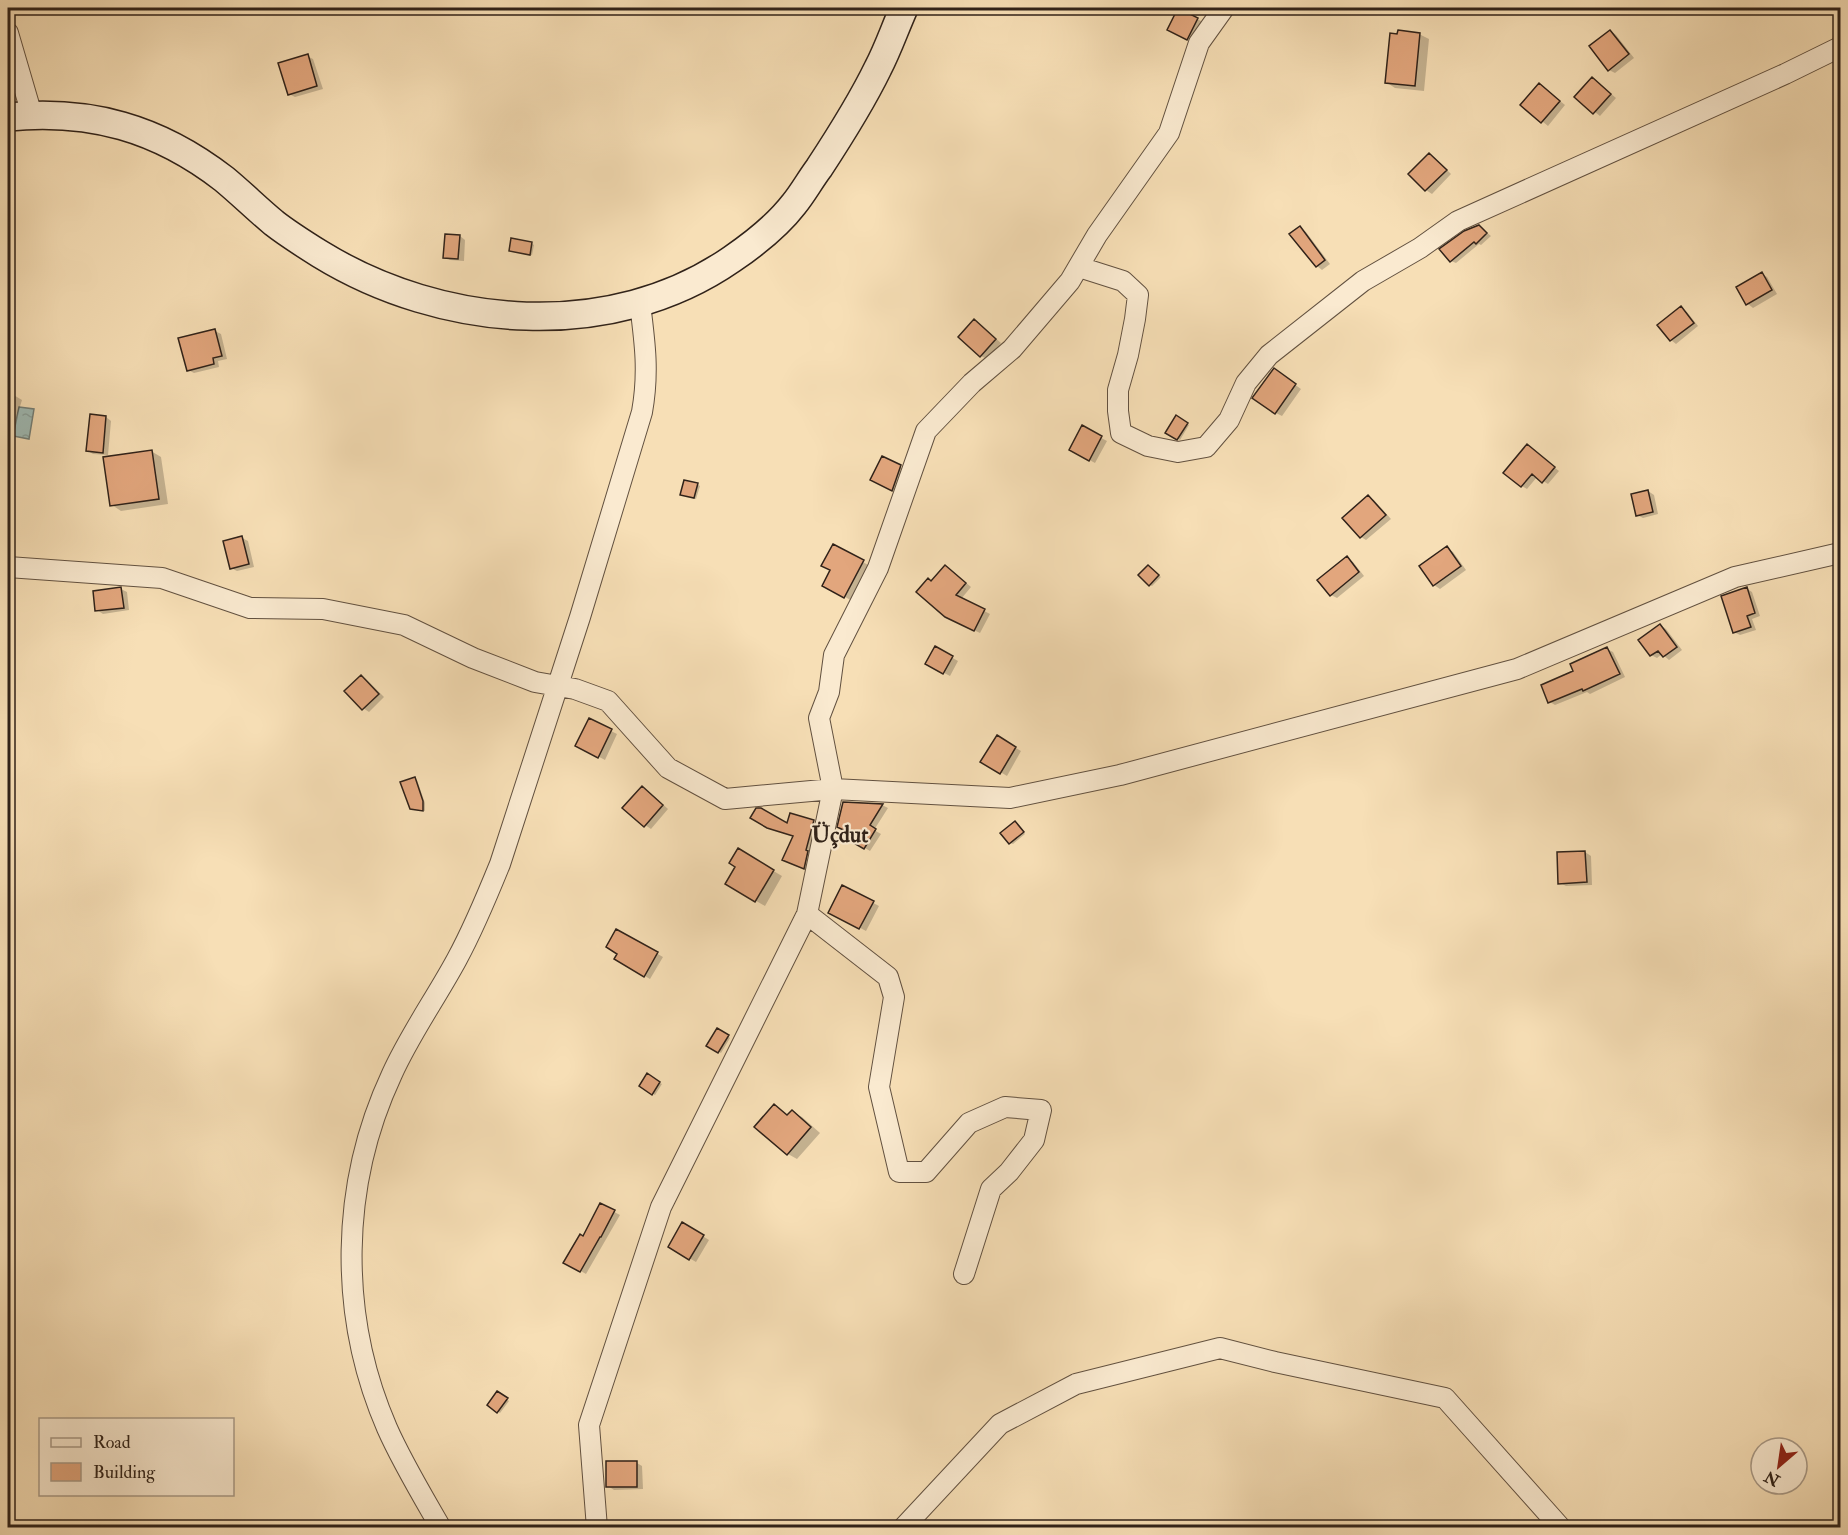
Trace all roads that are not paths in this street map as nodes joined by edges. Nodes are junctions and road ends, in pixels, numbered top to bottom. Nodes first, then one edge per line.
1 (904, 8) edge
2 (1224, 8) edge
3 (8, 33) edge
4 (1840, 47) edge
5 (20, 116) edge
6 (1079, 267) junction
7 (640, 304) junction
8 (1840, 553) edge
9 (8, 567) edge
10 (557, 686) junction
11 (833, 789) junction
12 (807, 914) junction
13 (964, 1274) dead end
14 (441, 1527) edge
15 (597, 1527) edge
16 (903, 1527) edge
17 (1561, 1527) edge

1 - 7 street
2 - 6 street
3 - 5 street
4 - 6 street
5 - 7 street
6 - 11 street
7 - 10 street
8 - 11 street
9 - 10 street
10 - 11 street
10 - 14 street
11 - 12 street
12 - 13 street
12 - 15 street
16 - 17 street

